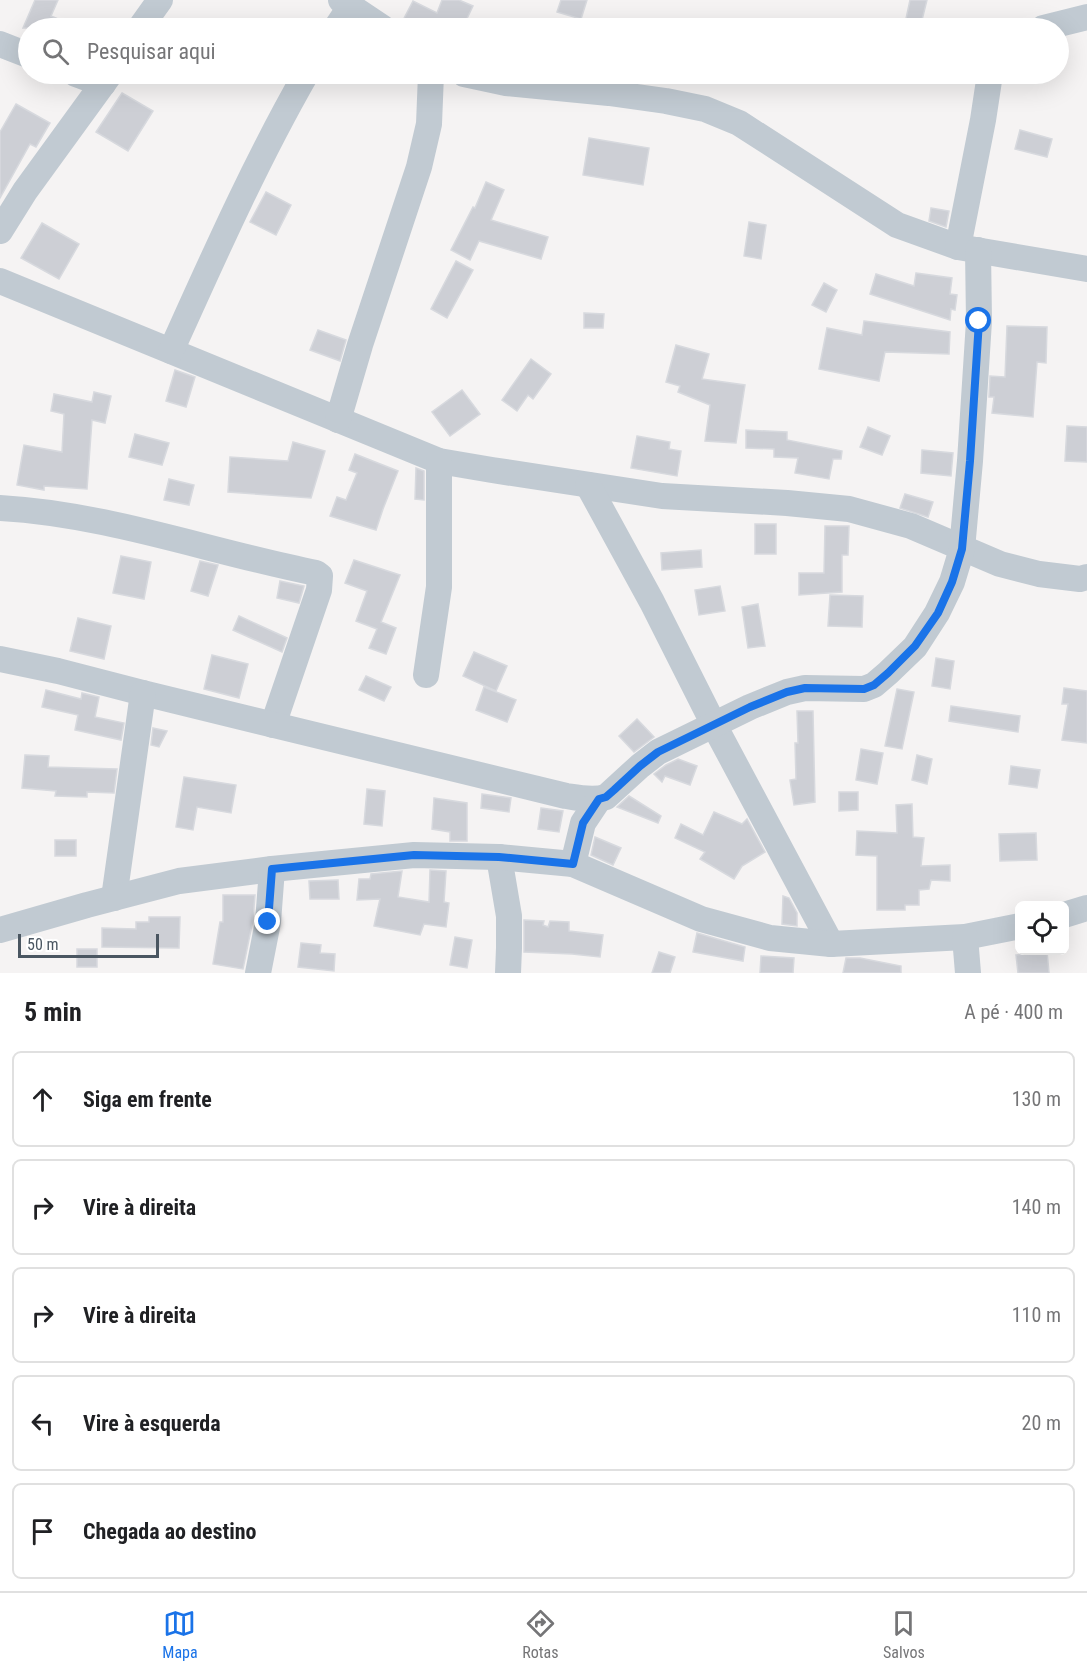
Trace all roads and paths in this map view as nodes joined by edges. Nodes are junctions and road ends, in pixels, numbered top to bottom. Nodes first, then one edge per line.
1 (160, 0) edge
2 (346, 4) edge
3 (1087, 17) edge
4 (148, 18) edge
5 (340, 18) edge
6 (368, 18) edge
7 (1069, 22) edge
8 (0, 44) edge
9 (18, 51) edge
10 (103, 84) edge
11 (300, 84) edge
12 (431, 84) edge
13 (518, 84) edge
14 (988, 84) edge
15 (0, 231) edge
16 (968, 249) junction
17 (1087, 269) edge
18 (0, 281) edge
19 (171, 351) junction
20 (338, 420) junction
21 (438, 461) junction
22 (588, 485) junction
23 (0, 508) edge
24 (962, 549) junction
25 (1087, 578) edge
26 (0, 659) edge
27 (426, 675) dead end
28 (142, 693) junction
29 (273, 725) junction
30 (714, 725) junction
31 (566, 796) junction
32 (599, 799) junction
33 (583, 823) junction
34 (499, 857) junction
35 (573, 864) junction
36 (272, 869) junction
37 (114, 898) junction
38 (1087, 908) edge
39 (1069, 914) edge
40 (1015, 927) edge
41 (0, 930) edge
42 (965, 937) junction
43 (831, 944) junction
44 (258, 973) edge
45 (508, 973) edge
46 (968, 973) edge

1 - 4 street
2 - 5 street
2 - 6 street
3 - 7 street
8 - 9 street
10 - 15 street
11 - 19 street
12 - 20 street
13 - 16 street
14 - 16 street
16 - 17 street
16 - 24 street
18 - 19 street
19 - 20 street
20 - 21 street
21 - 22 street
21 - 27 street
22 - 24 street
22 - 30 street
23 - 29 street
24 - 25 street
24 - 30 street
26 - 28 street
28 - 29 street
28 - 37 street
29 - 31 street
30 - 32 street
30 - 43 street
31 - 32 street
31 - 33 street
32 - 33 street
33 - 35 street
34 - 35 street
34 - 36 street
34 - 45 street
35 - 43 street
36 - 37 street
36 - 44 street
37 - 41 street
38 - 39 street
40 - 42 street
42 - 43 street
42 - 46 street

